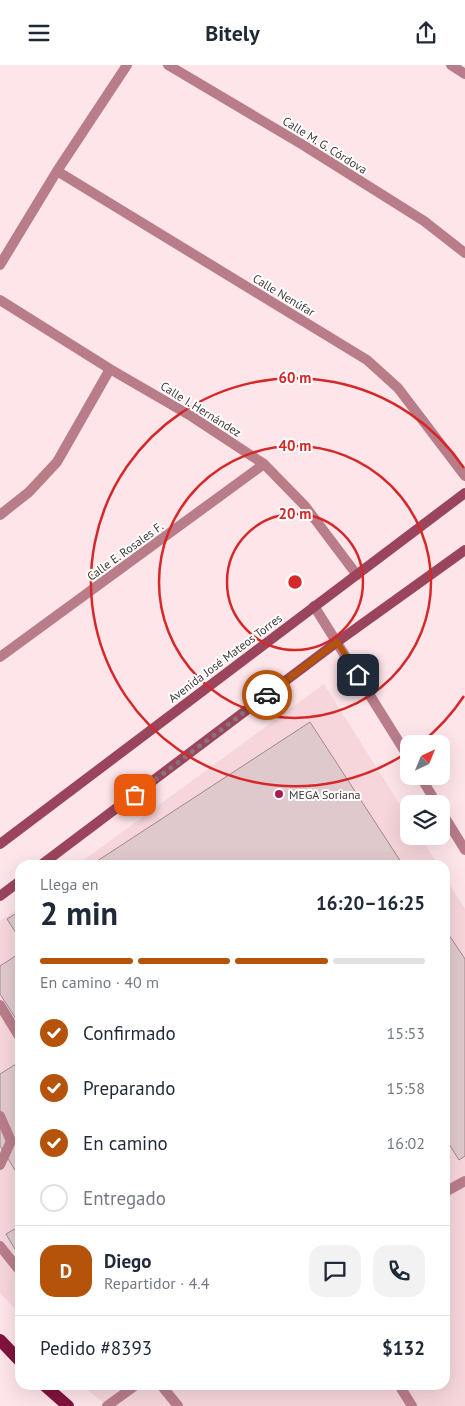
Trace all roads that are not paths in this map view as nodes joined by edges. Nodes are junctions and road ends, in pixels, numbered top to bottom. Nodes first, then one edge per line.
1 (127, 65) edge
2 (168, 65) edge
3 (451, 65) edge
4 (465, 74) edge
5 (57, 171) junction
6 (465, 253) edge
7 (0, 265) edge
8 (0, 300) edge
9 (110, 369) junction
10 (264, 465) junction
11 (465, 477) edge
12 (465, 493) edge
13 (0, 515) edge
14 (465, 550) edge
15 (357, 575) junction
16 (314, 606) junction
17 (337, 642) junction
18 (0, 657) edge
19 (400, 744) edge
20 (450, 826) edge
21 (0, 844) edge
22 (465, 850) edge
23 (48, 860) edge
24 (15, 885) edge
25 (0, 896) edge
26 (0, 1005) edge
27 (15, 1030) edge
28 (0, 1116) edge
29 (15, 1137) edge
30 (15, 1140) edge
31 (0, 1165) edge
32 (465, 1181) edge
33 (450, 1190) edge
34 (0, 1246) edge
35 (15, 1265) edge
36 (0, 1340) edge
37 (15, 1356) edge
38 (50, 1390) edge
39 (129, 1390) edge
40 (165, 1390) edge
41 (402, 1390) edge
42 (68, 1406) edge
43 (107, 1406) edge
44 (178, 1406) edge
45 (412, 1406) edge

1 - 5 street
2 - 6 street, Calle M. G. Córdova
3 - 4 street
5 - 7 street
5 - 11 street, Calle Nenúfar
8 - 9 street, Calle I. Hernández
9 - 10 street, Calle I. Hernández
9 - 13 street
10 - 15 street, Calle I. Hernández
10 - 18 street, Calle E. Rosales F.
12 - 15 street, Avenida José Mateos Torres
14 - 17 street
15 - 16 street, Avenida José Mateos Torres
16 - 17 street
16 - 21 street, Avenida José Mateos Torres
17 - 19 street
17 - 23 street
20 - 22 street
24 - 25 street
26 - 27 street
28 - 29 street
30 - 31 street
32 - 33 street
34 - 35 street
36 - 37 main road
38 - 42 main road
39 - 43 street
40 - 44 street
41 - 45 street

